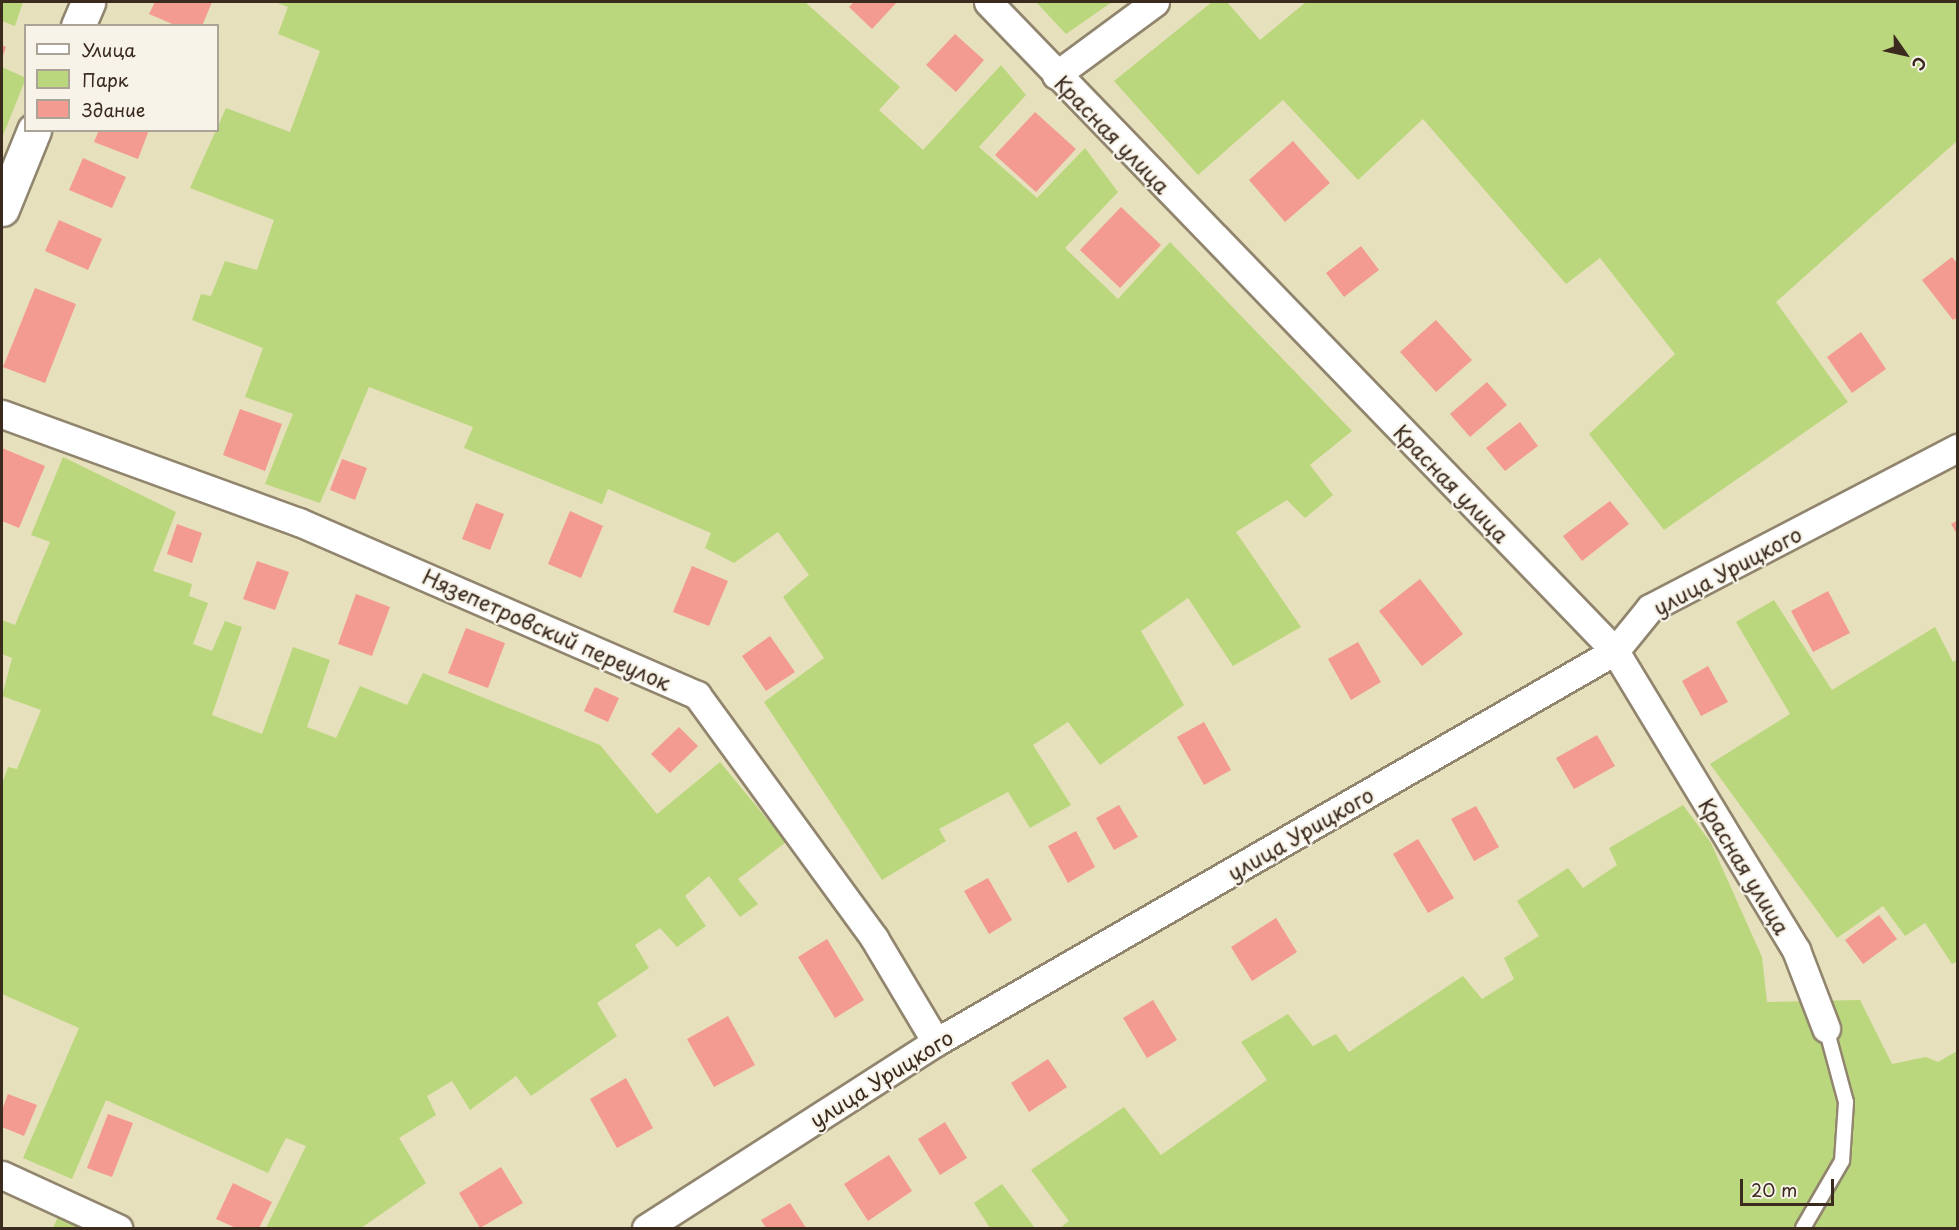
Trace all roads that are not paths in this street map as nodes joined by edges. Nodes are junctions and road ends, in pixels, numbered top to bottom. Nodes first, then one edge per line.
1 (88, 2) edge
2 (988, 2) edge
3 (1155, 2) edge
4 (79, 24) edge
5 (1056, 75) junction
6 (33, 132) edge
7 (2, 209) edge
8 (2, 414) edge
9 (1958, 448) edge
10 (1615, 651) junction
11 (1826, 1028) joint
12 (936, 1042) junction
13 (2, 1175) edge
14 (118, 1228) edge
15 (645, 1228) edge
16 (1803, 1228) edge

1 - 4 main road
2 - 5 street, Красная улица
3 - 5 street
5 - 10 street, Красная улица
6 - 7 main road
8 - 12 street, Нязепетровский переулок
9 - 10 street, улица Урицкого
10 - 11 street, Красная улица
10 - 12 street, улица Урицкого
11 - 16 lane
12 - 15 street, улица Урицкого
13 - 14 street

